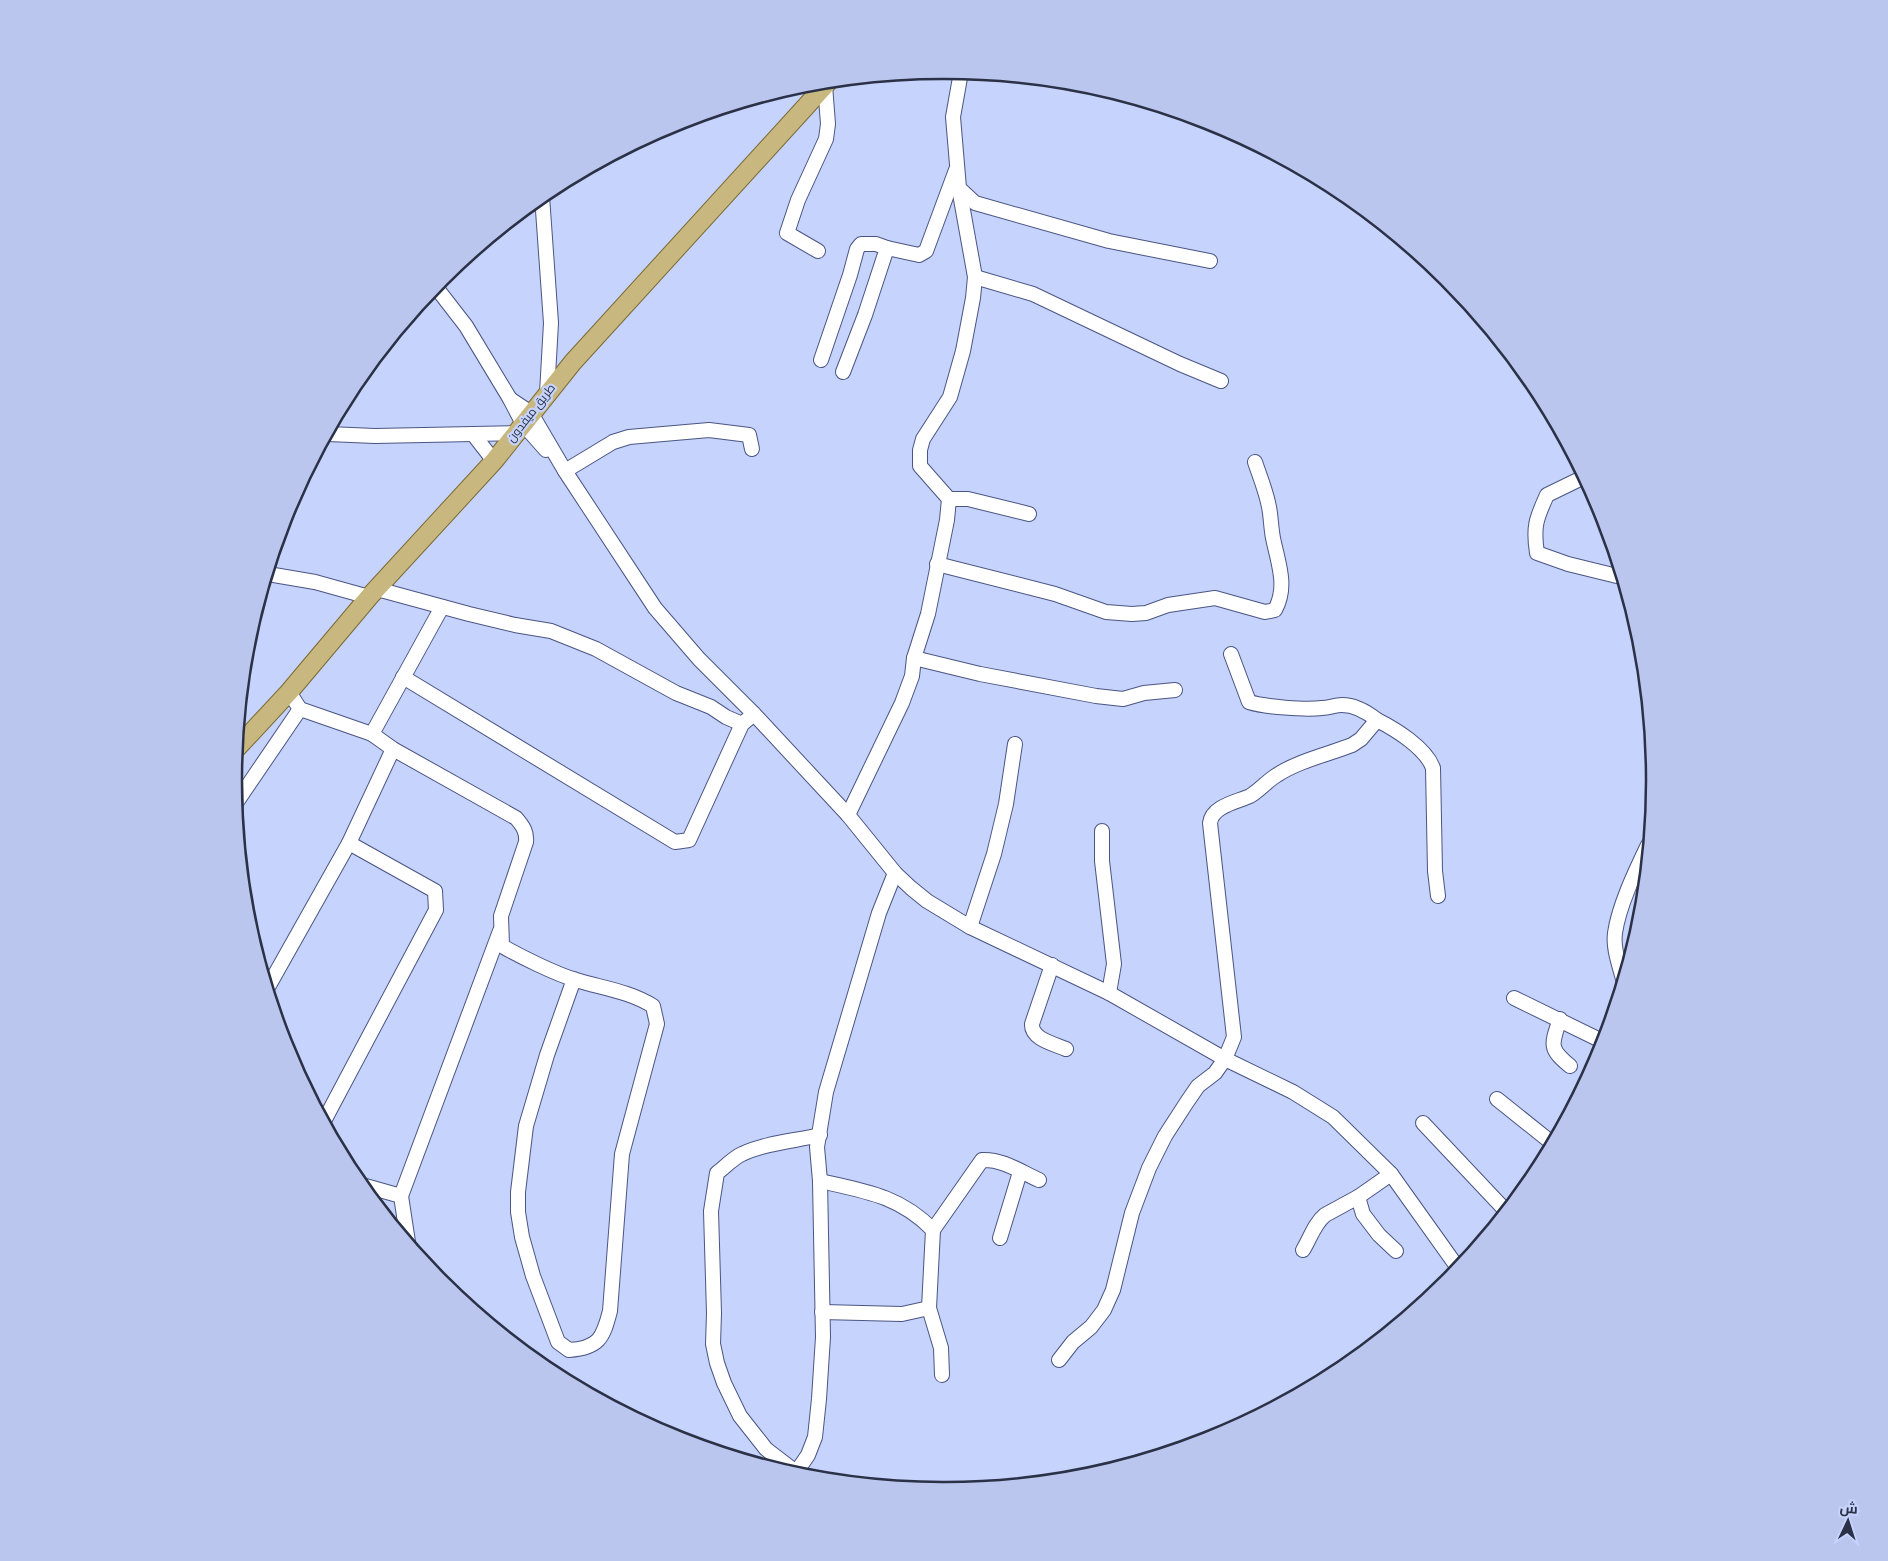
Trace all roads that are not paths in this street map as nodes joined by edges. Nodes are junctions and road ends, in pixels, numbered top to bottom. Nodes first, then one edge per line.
1 (959, 79) edge
2 (827, 89) edge
3 (821, 90) edge
4 (957, 167) junction
5 (959, 188) junction
6 (543, 205) edge
7 (887, 248) junction
8 (818, 252) dead end
9 (1210, 261) dead end
10 (975, 278) junction
11 (440, 292) edge
12 (550, 345) junction
13 (821, 360) dead end
14 (573, 362) junction
15 (843, 372) dead end
16 (1221, 381) dead end
17 (547, 393) junction
18 (523, 423) junction
19 (334, 434) edge
20 (473, 434) junction
21 (752, 449) dead end
22 (494, 461) junction
23 (1255, 462) dead end
24 (566, 471) junction
25 (1578, 480) edge
26 (949, 500) junction
27 (1029, 514) dead end
28 (937, 564) junction
29 (273, 575) edge
30 (1615, 575) edge
31 (373, 593) junction
32 (442, 606) junction
33 (1230, 654) dead end
34 (914, 658) junction
35 (403, 677) junction
36 (1176, 690) dead end
37 (289, 692) junction
38 (300, 709) junction
39 (754, 714) junction
40 (1377, 720) junction
41 (742, 724) junction
42 (372, 734) junction
43 (244, 741) edge
44 (1015, 744) dead end
45 (393, 749) junction
46 (243, 793) edge
47 (848, 815) junction
48 (1102, 831) dead end
49 (349, 842) junction
50 (1641, 859) edge
51 (895, 873) junction
52 (1438, 896) dead end
53 (970, 927) junction
54 (501, 928) junction
55 (1052, 965) junction
56 (1620, 968) edge
57 (574, 979) junction
58 (272, 981) edge
59 (1109, 993) junction
60 (1514, 998) dead end
61 (1560, 1019) junction
62 (1596, 1038) edge
63 (1066, 1048) dead end
64 (1225, 1059) junction
65 (1570, 1066) dead end
66 (1497, 1099) dead end
67 (327, 1115) edge
68 (1423, 1123) dead end
69 (820, 1134) junction
70 (1547, 1139) edge
71 (1020, 1172) junction
72 (1391, 1174) junction
73 (1039, 1180) dead end
74 (820, 1181) junction
75 (373, 1188) edge
76 (401, 1196) junction
77 (1358, 1198) junction
78 (1502, 1207) edge
79 (933, 1230) junction
80 (407, 1232) edge
81 (1000, 1238) dead end
82 (1303, 1250) dead end
83 (1396, 1251) dead end
84 (1454, 1262) edge
85 (929, 1308) junction
86 (822, 1312) junction
87 (1059, 1360) dead end
88 (942, 1375) dead end
89 (784, 1463) edge
90 (800, 1467) edge

1 - 4 street
2 - 8 street
3 - 14 main road, طريق ميفدون
4 - 5 street
4 - 7 street
5 - 9 street
5 - 10 street
6 - 12 street
7 - 13 street
7 - 15 street
10 - 16 street
10 - 26 street
11 - 18 street
12 - 14 street
12 - 17 street
14 - 17 main road, طريق ميفدون
17 - 18 main road, طريق ميفدون
18 - 20 street
18 - 22 main road, طريق ميفدون
18 - 24 street
19 - 20 street
20 - 22 street
21 - 24 street
22 - 31 main road, طريق ميفدون
23 - 28 street
24 - 39 street
25 - 30 street
26 - 27 street
26 - 28 street
28 - 34 street
29 - 31 street
31 - 32 street
31 - 37 main road, طريق ميفدون
32 - 35 street
32 - 41 street
33 - 40 street
34 - 36 street
34 - 47 street
35 - 41 street
35 - 42 street
37 - 38 street
37 - 43 main road, طريق ميفدون
38 - 42 street
38 - 46 street
39 - 41 street
39 - 47 street
40 - 52 street
40 - 64 street
42 - 45 street
44 - 53 street
45 - 49 street
45 - 54 street
47 - 51 street
48 - 59 street
49 - 58 street
49 - 67 street
50 - 56 street
51 - 53 street
51 - 69 street
53 - 55 street
54 - 57 street
54 - 76 street
55 - 59 street
55 - 63 street
57 - 57 street
59 - 64 street
60 - 61 street
61 - 62 street
61 - 65 street
64 - 72 street
64 - 87 street
66 - 70 street
68 - 78 street
69 - 74 street
69 - 89 street
71 - 73 street
71 - 79 street
71 - 81 street
72 - 77 street
72 - 84 street
74 - 79 street
74 - 86 street
75 - 76 street
76 - 80 street
77 - 82 street
77 - 83 street
79 - 85 street
85 - 86 street
85 - 88 street
86 - 90 street

